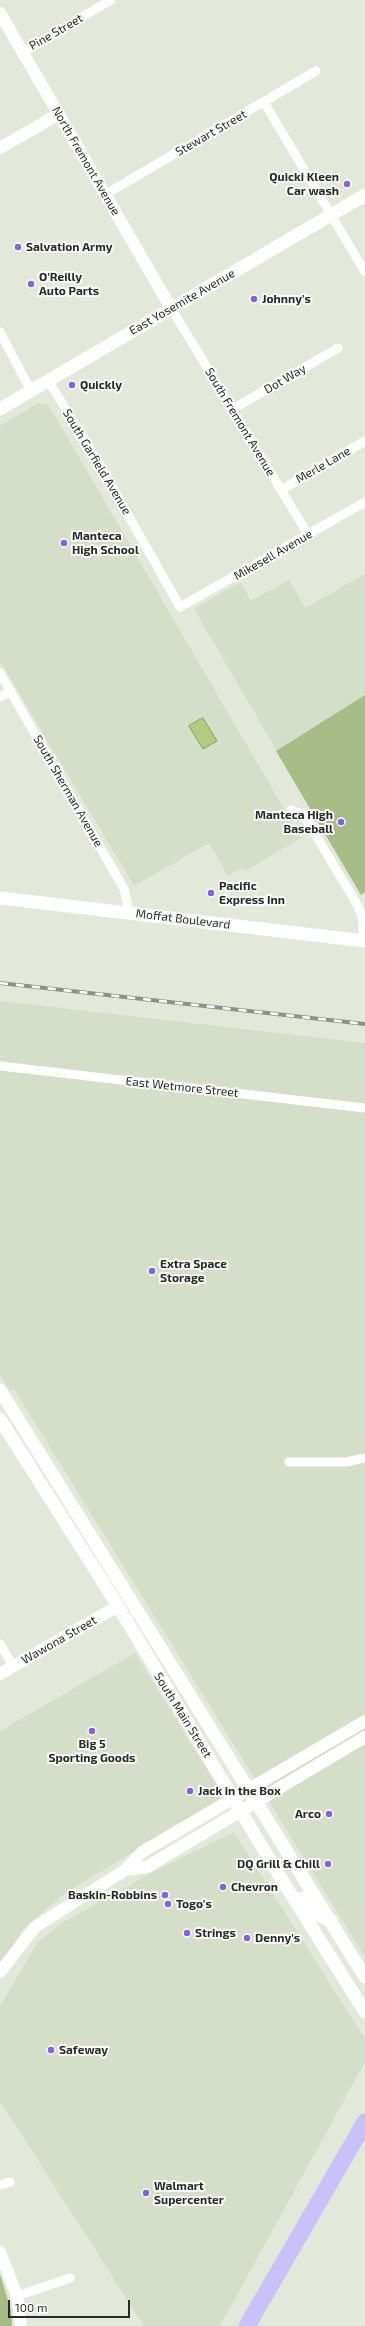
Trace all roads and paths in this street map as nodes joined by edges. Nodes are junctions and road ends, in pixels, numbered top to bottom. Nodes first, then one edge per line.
1 (111, 0) edge
2 (0, 13) edge
3 (23, 52) junction
4 (316, 71) dead end
5 (264, 102) junction
6 (59, 114) junction
7 (0, 148) edge
8 (106, 194) junction
9 (365, 195) edge
10 (331, 215) junction
11 (365, 272) edge
12 (171, 308) junction
13 (0, 332) edge
14 (338, 348) dead end
15 (48, 380) junction
16 (31, 391) junction
17 (0, 409) edge
18 (233, 409) junction
19 (365, 441) edge
20 (281, 490) junction
21 (365, 502) edge
22 (308, 536) junction
23 (180, 607) joint
24 (0, 673) edge
25 (11, 691) junction
26 (0, 697) edge
27 (291, 810) dead end
28 (0, 898) edge
29 (130, 912) junction
30 (364, 940) edge
31 (0, 1066) edge
32 (365, 1108) edge
33 (0, 1390) edge
34 (0, 1419) edge
35 (31, 1441) junction
36 (18, 1449) junction
37 (365, 1458) edge
38 (289, 1462) dead end
39 (118, 1606) junction
40 (156, 1640) junction
41 (0, 1644) edge
42 (14, 1666) junction
43 (0, 1674) edge
44 (365, 1721) edge
45 (365, 1738) edge
46 (248, 1789) junction
47 (233, 1798) junction
48 (256, 1801) junction
49 (240, 1810) junction
50 (125, 1870) junction
51 (279, 1875) junction
52 (331, 1920) junction
53 (0, 1972) edge
54 (365, 1976) edge
55 (348, 1985) junction
56 (365, 2012) edge
57 (365, 2122) edge
58 (10, 2182) dead end
59 (0, 2185) edge
60 (0, 2252) edge
61 (70, 2278) dead end
62 (17, 2296) junction
63 (21, 2326) edge
64 (247, 2326) edge

1 - 3 street, Pine Street
2 - 3 street, North Fremont Avenue
3 - 6 street, North Fremont Avenue
4 - 5 street, Stewart Street
5 - 8 street, Stewart Street
5 - 10 street
6 - 7 street
6 - 8 street, North Fremont Avenue
8 - 12 street, North Fremont Avenue
9 - 10 main road, East Yosemite Avenue
10 - 11 street
10 - 12 main road, East Yosemite Avenue
12 - 15 main road, East Yosemite Avenue
12 - 18 street, South Fremont Avenue
13 - 16 street
14 - 18 street, Dot Way
15 - 16 main road, East Yosemite Avenue
15 - 23 street, South Garfield Avenue
16 - 17 main road, East Yosemite Avenue
18 - 20 street, South Fremont Avenue
19 - 20 street, Merle Lane
20 - 22 street, South Fremont Avenue
21 - 22 street, Mikesell Avenue
22 - 23 street, Mikesell Avenue
24 - 25 street, South Sherman Avenue
25 - 26 street
25 - 29 street, South Sherman Avenue
27 - 30 street
28 - 29 main road, Moffat Boulevard
29 - 30 main road, Moffat Boulevard
31 - 32 street, East Wetmore Street
33 - 35 main road, South Main Street
34 - 36 main road, South Main Street
35 - 36 main road
35 - 40 main road, South Main Street
36 - 39 main road, South Main Street
37 - 38 street
39 - 40 main road
39 - 42 street, Wawona Street
39 - 47 main road, South Main Street
40 - 46 main road, South Main Street
41 - 42 street
42 - 43 street, Wawona Street
44 - 46 street
45 - 48 street
46 - 47 street
46 - 48 main road, South Main Street
47 - 49 main road, South Main Street
47 - 50 street
48 - 49 street
48 - 52 main road, South Main Street
49 - 50 street
49 - 51 main road, South Main Street
50 - 53 street
51 - 52 main road
51 - 55 main road, South Main Street
52 - 54 main road, South Main Street
54 - 55 main road
55 - 56 main road, South Main Street
57 - 64 highway
58 - 59 street
60 - 62 street
61 - 62 street
62 - 63 street

